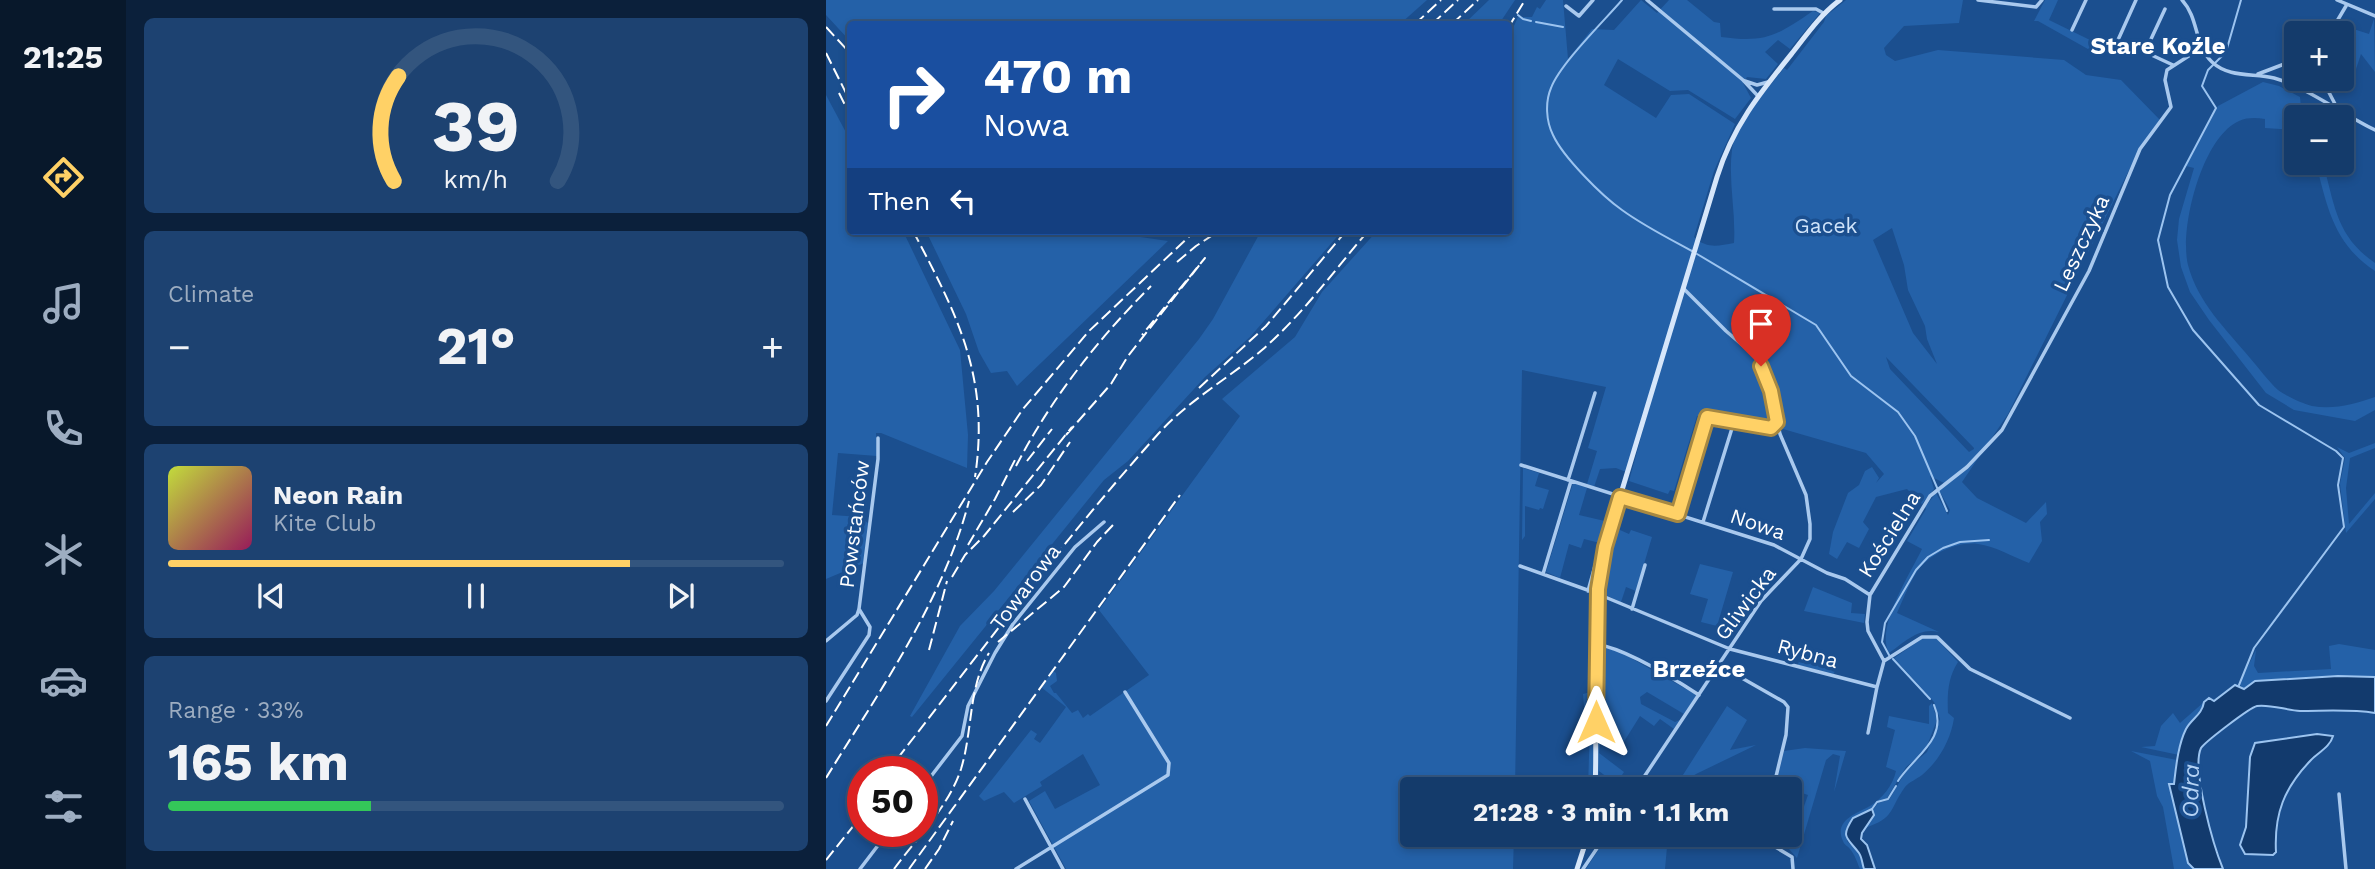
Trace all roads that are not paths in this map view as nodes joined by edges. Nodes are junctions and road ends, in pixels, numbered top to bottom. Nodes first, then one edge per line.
1 (1592, 0) edge
2 (1647, 0) edge
3 (1840, 0) edge
4 (1978, 0) edge
5 (2042, 0) edge
6 (2087, 0) edge
7 (2136, 0) edge
8 (2184, 0) edge
9 (2337, 0) edge
10 (1566, 6) dead end
11 (2346, 6) junction
12 (1774, 9) dead end
13 (2165, 9) dead end
14 (1825, 14) junction
15 (2375, 16) edge
16 (2337, 21) edge
17 (2072, 30) dead end
18 (2118, 40) dead end
19 (2201, 48) junction
20 (2284, 64) edge
21 (2173, 65) junction
22 (2256, 75) junction
23 (1743, 80) junction
24 (1768, 82) junction
25 (1753, 85) junction
26 (1758, 94) junction
27 (2326, 105) edge
28 (2354, 120) edge
29 (2375, 130) edge
30 (1684, 288) junction
31 (1595, 393) dead end
32 (1724, 420) junction
33 (1737, 422) junction
34 (1777, 422) junction
35 (1771, 428) junction
36 (1779, 430) junction
37 (1730, 431) junction
38 (1999, 434) joint
39 (878, 438) dead end
40 (1521, 465) dead end
41 (1569, 481) junction
42 (1620, 497) junction
43 (1678, 514) junction
44 (1104, 522) dead end
45 (1703, 522) junction
46 (1598, 555) dead end
47 (1801, 559) junction
48 (1645, 565) dead end
49 (1520, 566) dead end
50 (1543, 574) junction
51 (1588, 591) junction
52 (1597, 594) junction
53 (1870, 595) junction
54 (859, 609) junction
55 (1632, 609) junction
56 (826, 641) edge
57 (1596, 644) junction
58 (1730, 649) junction
59 (1885, 661) junction
60 (1719, 665) junction
61 (1877, 687) junction
62 (1125, 692) dead end
63 (1699, 695) junction
64 (826, 701) edge
65 (2070, 718) dead end
66 (1868, 733) dead end
67 (938, 767) edge
68 (1595, 777) edge
69 (1644, 777) edge
70 (1776, 777) edge
71 (2339, 794) dead end
72 (1026, 799) dead end
73 (877, 847) edge
74 (1584, 847) edge
75 (1598, 847) edge
76 (1775, 847) edge
77 (1051, 849) junction
78 (1582, 855) junction
79 (1590, 859) junction
80 (860, 869) edge
81 (1016, 869) edge
82 (1063, 869) edge
83 (1577, 869) edge
84 (1583, 869) edge
85 (1793, 869) edge
86 (2346, 869) edge

1 - 10 street
2 - 23 street
3 - 14 main road
4 - 5 street
6 - 17 street
7 - 18 street
8 - 19 street
9 - 11 street
11 - 15 street
11 - 16 street
12 - 14 street
13 - 21 street
14 - 24 main road
19 - 21 street
19 - 22 street
20 - 22 street
21 - 38 street, Leszczyka
22 - 27 street
23 - 25 street
23 - 26 street
24 - 25 street
24 - 26 main road
25 - 26 street
26 - 30 main road
28 - 29 street
30 - 34 street, Gliwicka
30 - 42 main road
31 - 41 street
32 - 33 street
32 - 37 street
32 - 43 street
33 - 35 street
33 - 37 street, Nowa
34 - 35 street
34 - 36 street, Gliwicka
35 - 36 street
36 - 47 street, Gliwicka
37 - 45 street, Nowa
38 - 53 street, Kościelna
39 - 54 street, Powstańców
40 - 41 street, Nowa
41 - 42 street, Nowa
41 - 50 street
42 - 43 street, Nowa
42 - 52 main road
43 - 45 street, Nowa
44 - 67 street, Towarowa
45 - 47 street, Nowa
46 - 51 street
47 - 53 street, Nowa
47 - 58 street, Gliwicka
48 - 55 street
49 - 50 street, Rybna
50 - 51 street, Rybna
51 - 52 street, Rybna
52 - 55 street, Rybna
52 - 57 main road
53 - 59 street
54 - 56 street, Powstańców
54 - 64 street
55 - 58 street, Rybna
57 - 63 street
57 - 68 main road
58 - 60 street, Gliwicka
58 - 61 street, Rybna
59 - 61 street
59 - 65 street
60 - 63 street, Gliwicka
60 - 70 street
61 - 66 street
62 - 77 street
63 - 69 street, Gliwicka
71 - 86 street
72 - 77 street
73 - 80 street
74 - 78 main road
75 - 79 street
76 - 85 street
77 - 81 street
77 - 82 street
78 - 79 street
78 - 83 main road
79 - 84 street

